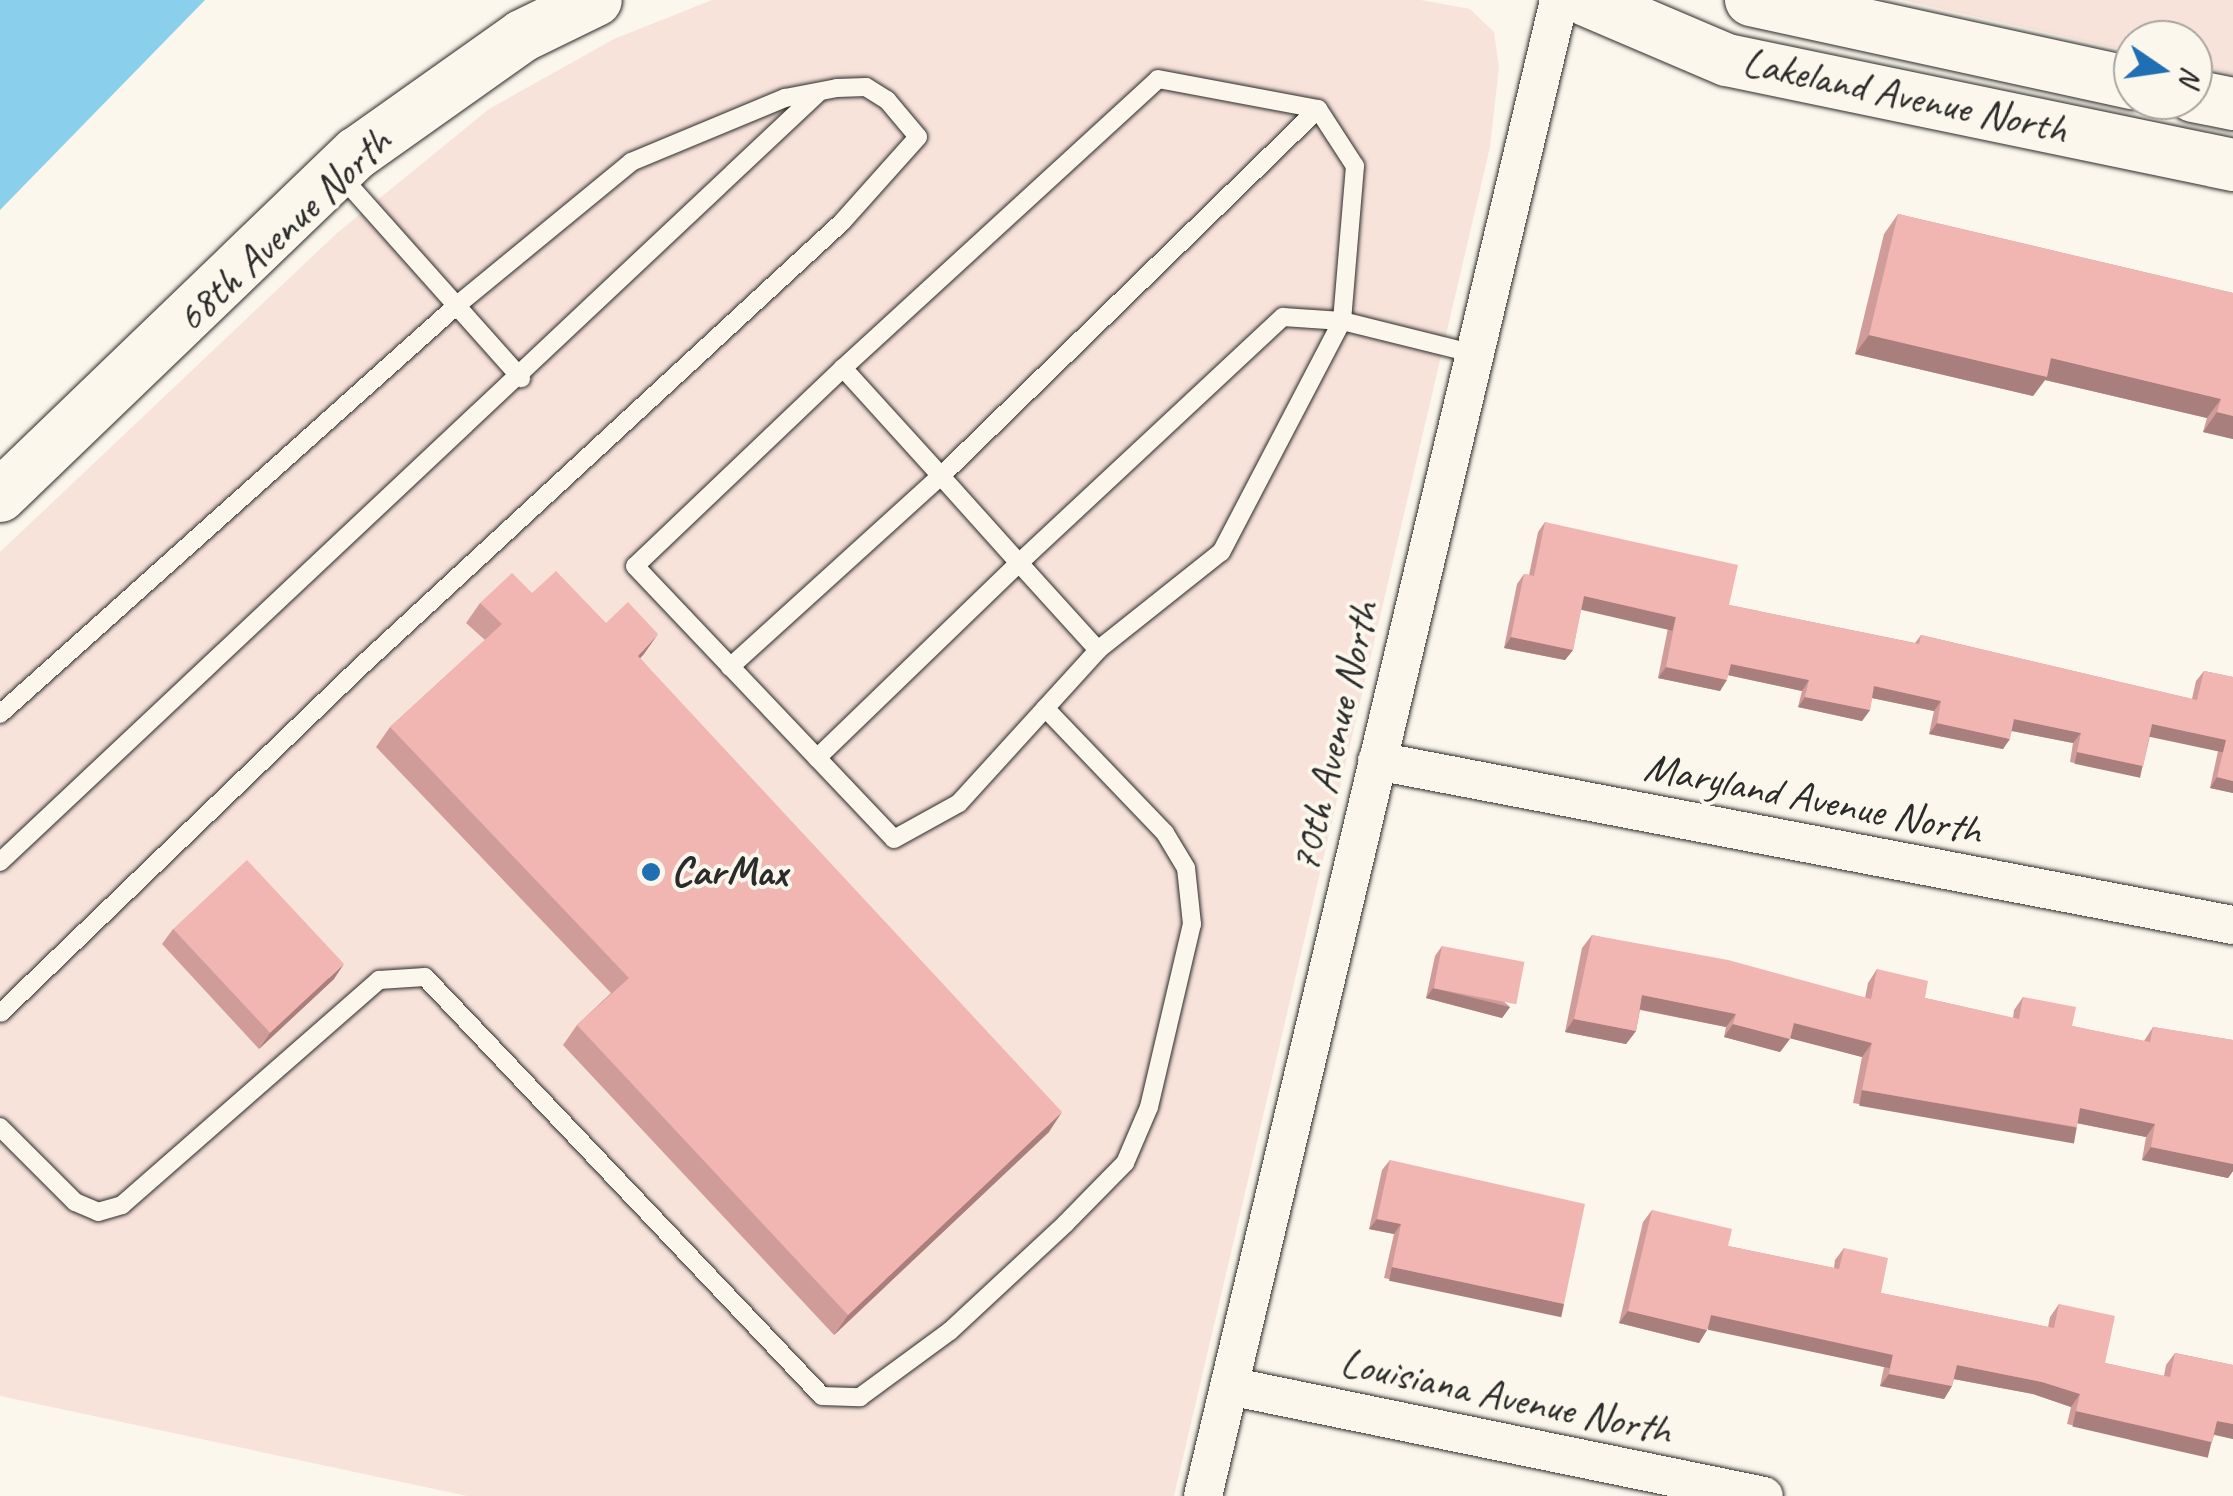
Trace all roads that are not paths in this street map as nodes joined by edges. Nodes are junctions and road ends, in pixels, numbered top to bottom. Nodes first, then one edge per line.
1 (596, 0) edge
2 (1559, 0) edge
3 (1586, 0) edge
4 (1750, 0) edge
5 (2113, 79) edge
6 (820, 91) junction
7 (1318, 109) junction
8 (2233, 165) edge
9 (338, 172) junction
10 (456, 306) junction
11 (1342, 321) junction
12 (1472, 353) junction
13 (844, 368) junction
14 (522, 378) junction
15 (941, 476) junction
16 (0, 496) edge
17 (1019, 563) junction
18 (1098, 650) junction
19 (730, 666) junction
20 (1045, 708) junction
21 (0, 714) edge
22 (816, 758) junction
23 (1376, 760) junction
24 (0, 862) edge
25 (2233, 925) edge
26 (0, 1013) edge
27 (0, 1127) edge
28 (1229, 1386) junction
29 (1203, 1496) edge
30 (1764, 1496) edge

1 - 9 street, 68th Avenue North
2 - 12 street, 70th Avenue North
3 - 8 street, Lakeland Avenue North
4 - 5 street, Lakeland Avenue North
6 - 10 lane
6 - 14 lane
6 - 26 lane
7 - 11 lane
7 - 13 lane
7 - 15 lane
9 - 10 lane
9 - 16 street, 68th Avenue North
10 - 14 lane
10 - 21 lane
11 - 12 lane
11 - 17 lane
11 - 18 lane
12 - 23 street, 70th Avenue North
13 - 15 lane
13 - 19 lane
14 - 24 lane
15 - 17 lane
15 - 19 lane
17 - 18 lane
17 - 22 lane
18 - 20 lane
19 - 22 lane
20 - 22 lane
20 - 27 lane
23 - 25 street, Maryland Avenue North
23 - 28 street, 70th Avenue North
28 - 29 street, 70th Avenue North
28 - 30 street, Louisiana Avenue North

